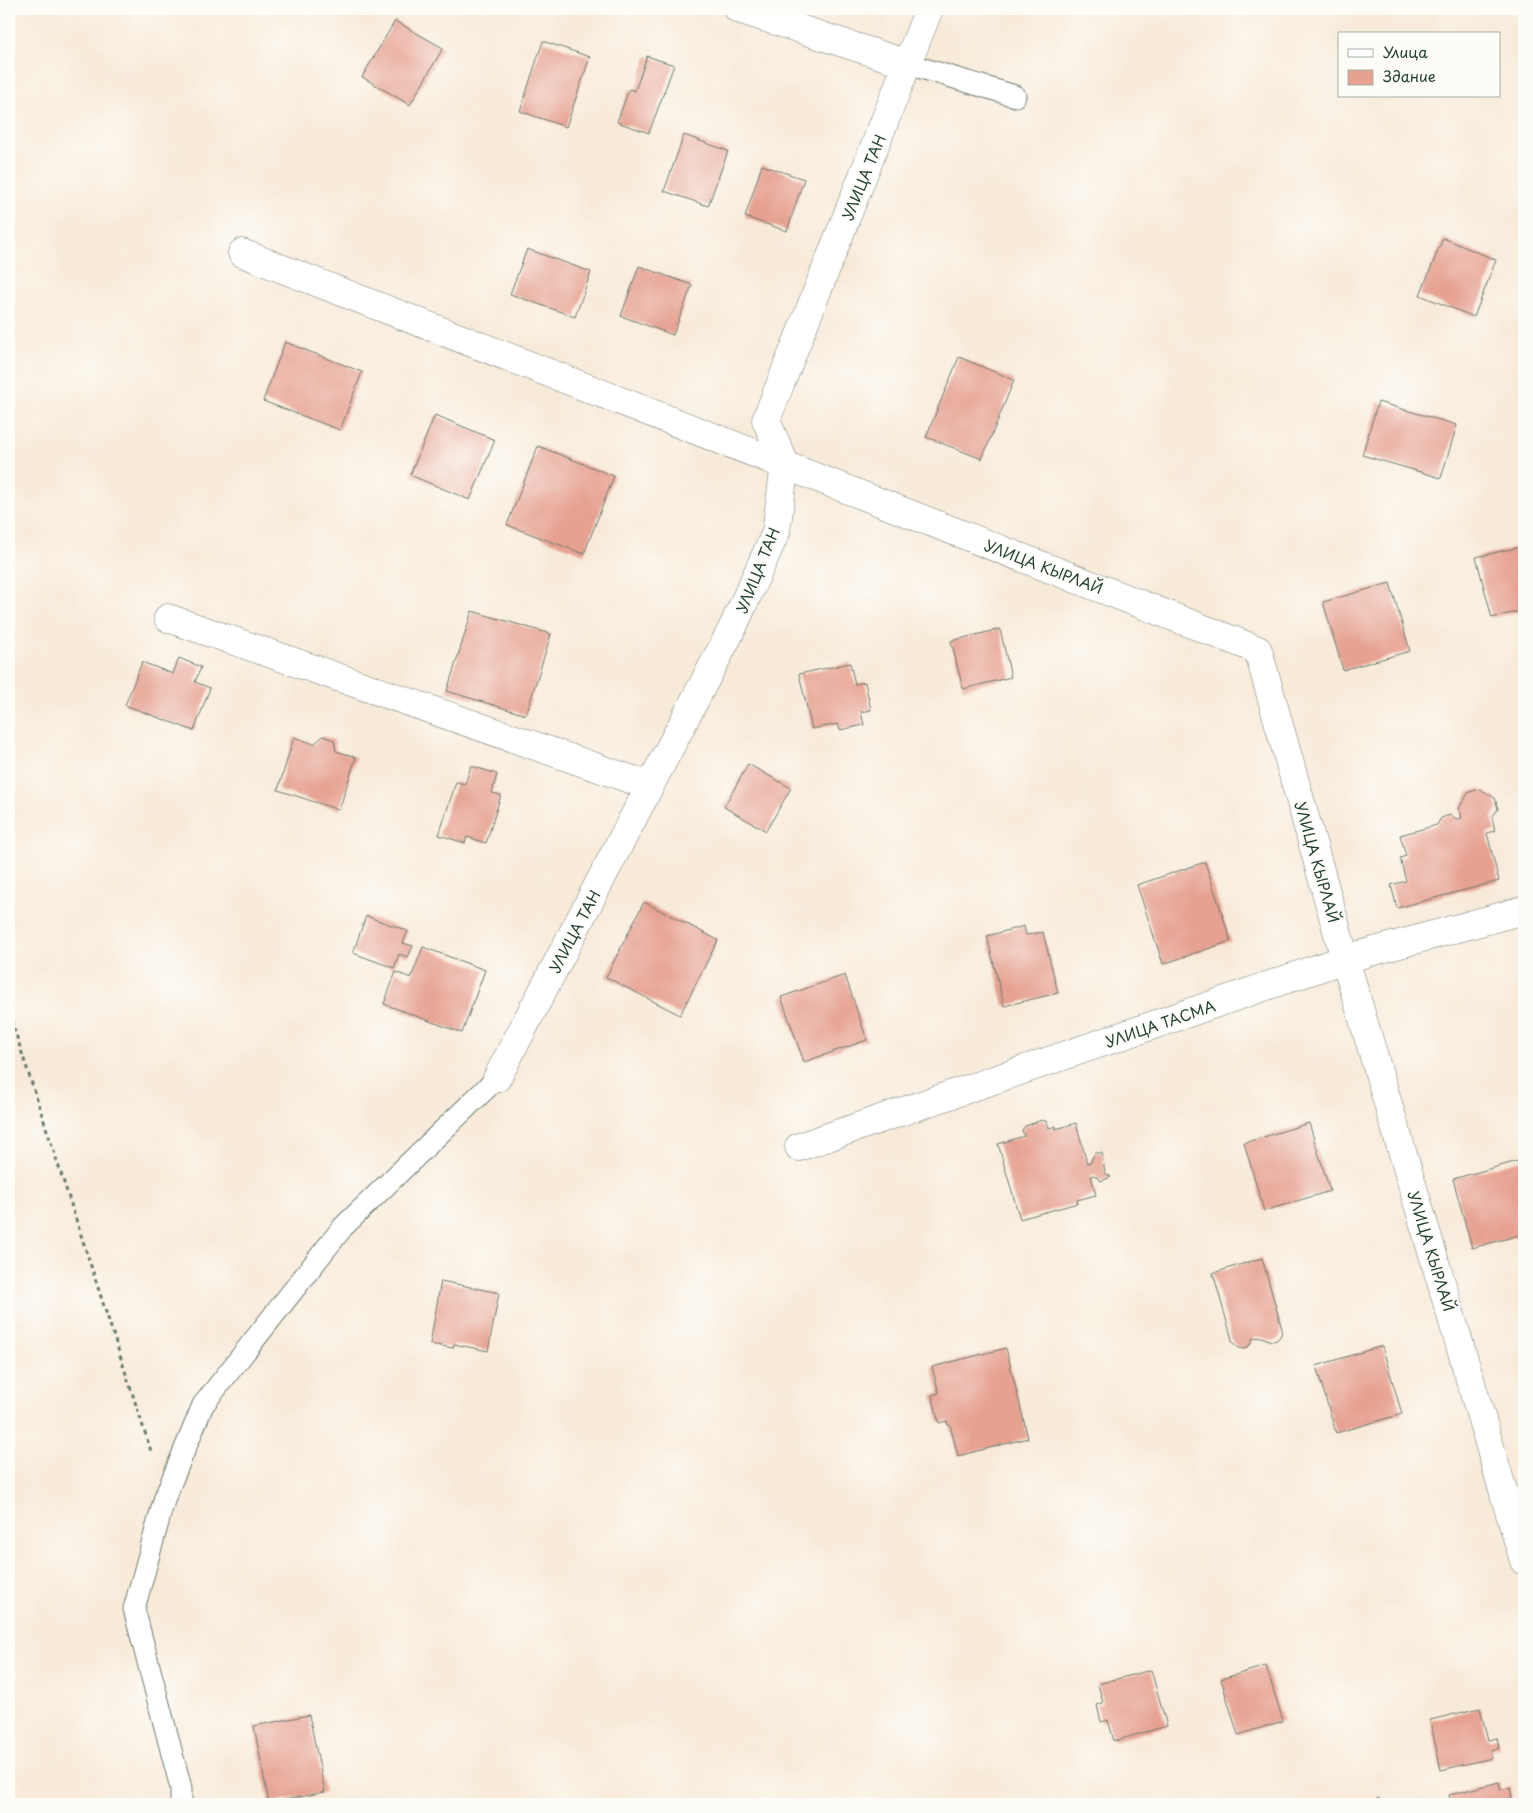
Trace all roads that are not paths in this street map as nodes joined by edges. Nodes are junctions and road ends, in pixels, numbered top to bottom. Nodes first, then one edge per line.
1 (738, 9) edge
2 (929, 9) edge
3 (908, 64) junction
4 (1015, 96) dead end
5 (242, 253) dead end
6 (785, 464) junction
7 (168, 618) dead end
8 (650, 786) junction
9 (1524, 910) edge
10 (1345, 959) junction
11 (497, 1078) joint
12 (799, 1148) dead end
13 (1524, 1561) edge
14 (181, 1804) edge

1 - 3 street
2 - 3 street, УЛИЦА ТАН
3 - 4 lane
3 - 6 street, УЛИЦА ТАН
5 - 6 street
6 - 8 street, УЛИЦА ТАН
6 - 10 street, УЛИЦА КЫРЛАЙ
7 - 8 street
8 - 11 street, УЛИЦА ТАН
9 - 10 street, УЛИЦА ТАСМА
10 - 12 street, УЛИЦА ТАСМА
10 - 13 street, УЛИЦА КЫРЛАЙ
11 - 14 lane

